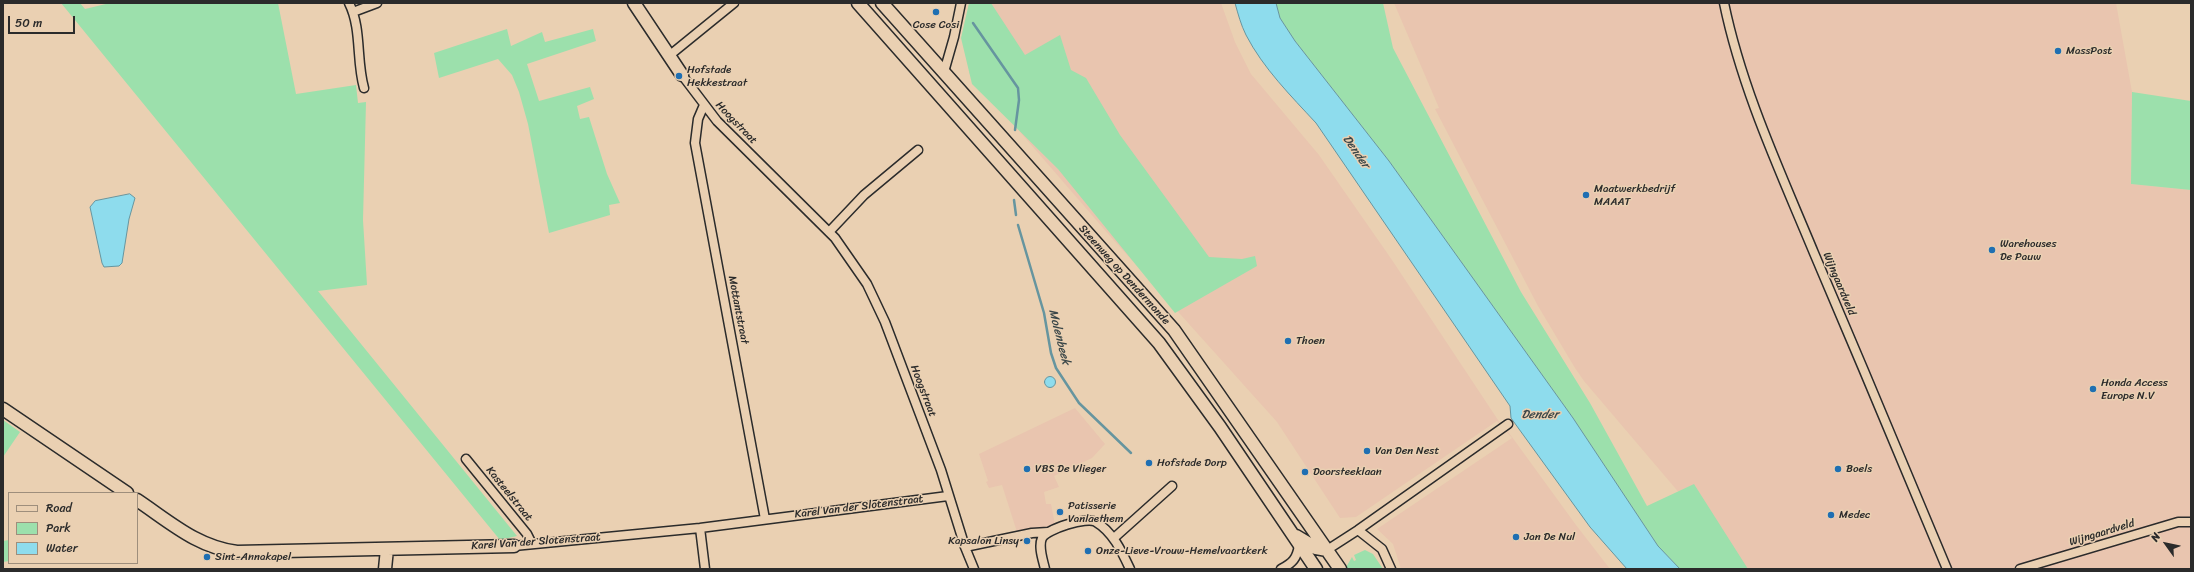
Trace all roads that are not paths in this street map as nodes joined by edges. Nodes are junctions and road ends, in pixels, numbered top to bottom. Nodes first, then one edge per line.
1 (349, 3) edge
2 (378, 3) edge
3 (634, 3) edge
4 (734, 3) edge
5 (858, 3) edge
6 (882, 3) edge
7 (961, 3) edge
8 (1724, 3) edge
9 (353, 12) junction
10 (670, 55) junction
11 (944, 72) junction
12 (682, 75) joint
13 (364, 88) dead end
14 (704, 105) junction
15 (918, 150) dead end
16 (829, 232) junction
17 (3, 409) edge
18 (1508, 424) dead end
19 (466, 459) dead end
20 (1172, 486) dead end
21 (126, 492) edge
22 (948, 496) junction
23 (138, 501) edge
24 (765, 519) junction
25 (2191, 522) edge
26 (700, 528) junction
27 (1358, 530) junction
28 (1048, 532) junction
29 (1293, 534) junction
30 (1114, 538) junction
31 (532, 544) junction
32 (1299, 545) junction
33 (514, 546) joint
34 (965, 547) junction
35 (387, 549) junction
36 (1327, 550) junction
37 (386, 569) edge
38 (705, 569) edge
39 (974, 569) edge
40 (1045, 569) edge
41 (1130, 569) edge
42 (1281, 569) edge
43 (1317, 569) edge
44 (1340, 569) edge
45 (1391, 569) edge
46 (1947, 569) edge
47 (2020, 569) edge

1 - 9 street
2 - 9 street
3 - 10 main road
4 - 10 street
5 - 29 main road, Steenweg op Dendermonde
6 - 11 main road, Steenweg op Dendermonde
7 - 11 street
8 - 46 street, Wijngaardveld
9 - 13 street
10 - 12 main road
11 - 36 main road, Steenweg op Dendermonde
12 - 14 street, Hoogstraat
14 - 16 street, Hoogstraat
14 - 24 street, Mottantstraat
15 - 16 street
16 - 22 street, Hoogstraat
17 - 21 main road
18 - 27 street
19 - 31 street, Kasteelstraat
20 - 30 street
22 - 24 street, Karel Van der Slotenstraat
22 - 34 street, Hoogstraat
23 - 35 main road, Karel Van der Slotenstraat
24 - 26 street, Karel Van der Slotenstraat
25 - 47 street, Wijngaardveld
26 - 31 street, Karel Van der Slotenstraat
26 - 38 street
27 - 36 street
27 - 45 street
28 - 30 street
28 - 34 street
28 - 40 street
29 - 32 main road, Steenweg op Dendermonde
29 - 36 main road
30 - 41 street
31 - 33 street, Karel Van der Slotenstraat
32 - 42 street
32 - 43 main road, Steenweg op Dendermonde
33 - 35 main road, Karel Van der Slotenstraat
34 - 39 street, Hoogstraat
35 - 37 main road
36 - 43 main road
36 - 44 main road, Steenweg op Dendermonde

